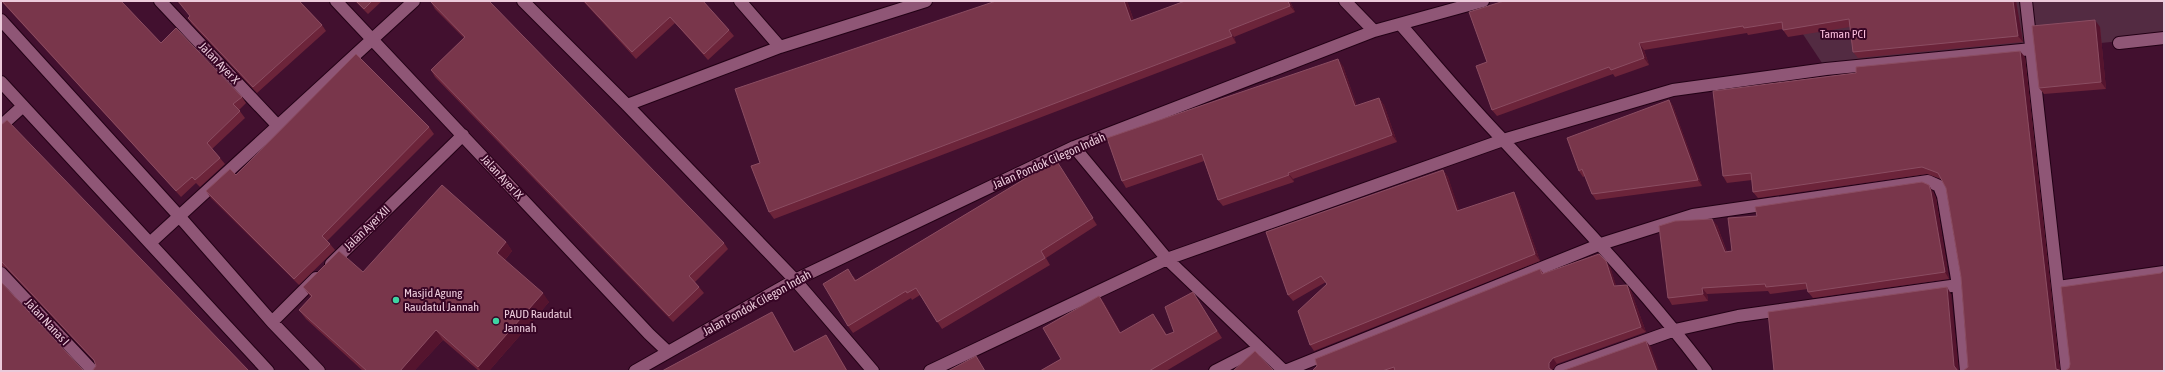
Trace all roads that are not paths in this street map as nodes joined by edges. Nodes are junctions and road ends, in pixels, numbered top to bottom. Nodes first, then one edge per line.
1 (160, 1) edge
2 (336, 1) edge
3 (414, 1) edge
4 (523, 1) edge
5 (740, 1) edge
6 (926, 1) edge
7 (1345, 1) edge
8 (1483, 1) edge
9 (2026, 1) edge
10 (1, 20) edge
11 (1401, 25) junction
12 (1374, 31) junction
13 (372, 38) junction
14 (2164, 38) edge
15 (2119, 43) dead end
16 (780, 47) junction
17 (2032, 49) junction
18 (1, 82) edge
19 (627, 105) junction
20 (23, 106) junction
21 (1, 126) edge
22 (278, 126) junction
23 (463, 135) junction
24 (1503, 140) junction
25 (1074, 147) junction
26 (179, 216) junction
27 (150, 243) junction
28 (1601, 244) junction
29 (1167, 259) junction
30 (2164, 272) edge
31 (1, 273) edge
32 (795, 280) junction
33 (1958, 285) junction
34 (2058, 287) junction
35 (272, 322) junction
36 (1675, 330) junction
37 (1260, 348) junction
38 (668, 352) junction
39 (93, 371) edge
40 (268, 371) edge
41 (319, 371) edge
42 (635, 371) edge
43 (873, 371) edge
44 (930, 371) edge
45 (1215, 371) edge
46 (1285, 371) edge
47 (1560, 371) edge
48 (1706, 371) edge
49 (1966, 371) edge
50 (2067, 371) edge

1 - 22 street, Jalan Ayer X
2 - 13 street, Jalan Ayer IX
3 - 13 street
4 - 19 street
5 - 16 street
6 - 16 street
7 - 12 street
8 - 11 street, Jalan Pondok Cilegon Indah
9 - 17 street
10 - 26 street
11 - 12 street, Jalan Pondok Cilegon Indah
11 - 24 street
12 - 25 street, Jalan Pondok Cilegon Indah
13 - 22 street
13 - 23 street, Jalan Ayer IX
14 - 15 street
16 - 19 street
17 - 24 street
17 - 34 street
18 - 20 street
19 - 32 street
20 - 21 street
20 - 27 street
22 - 26 street
23 - 35 street, Jalan Ayer XII
23 - 38 street, Jalan Ayer IX
24 - 28 street
24 - 29 street
25 - 29 street
25 - 32 street, Jalan Pondok Cilegon Indah
26 - 27 street
26 - 35 street
27 - 40 street
28 - 33 street
28 - 36 street
28 - 46 street
29 - 37 street
29 - 44 street
30 - 34 street
31 - 39 street, Jalan Nanas I
32 - 38 street, Jalan Pondok Cilegon Indah
32 - 43 street
33 - 36 street
33 - 49 street
34 - 50 street
35 - 41 street
36 - 47 street
36 - 48 street
37 - 45 street
37 - 46 street
38 - 42 street, Jalan Pondok Cilegon Indah

